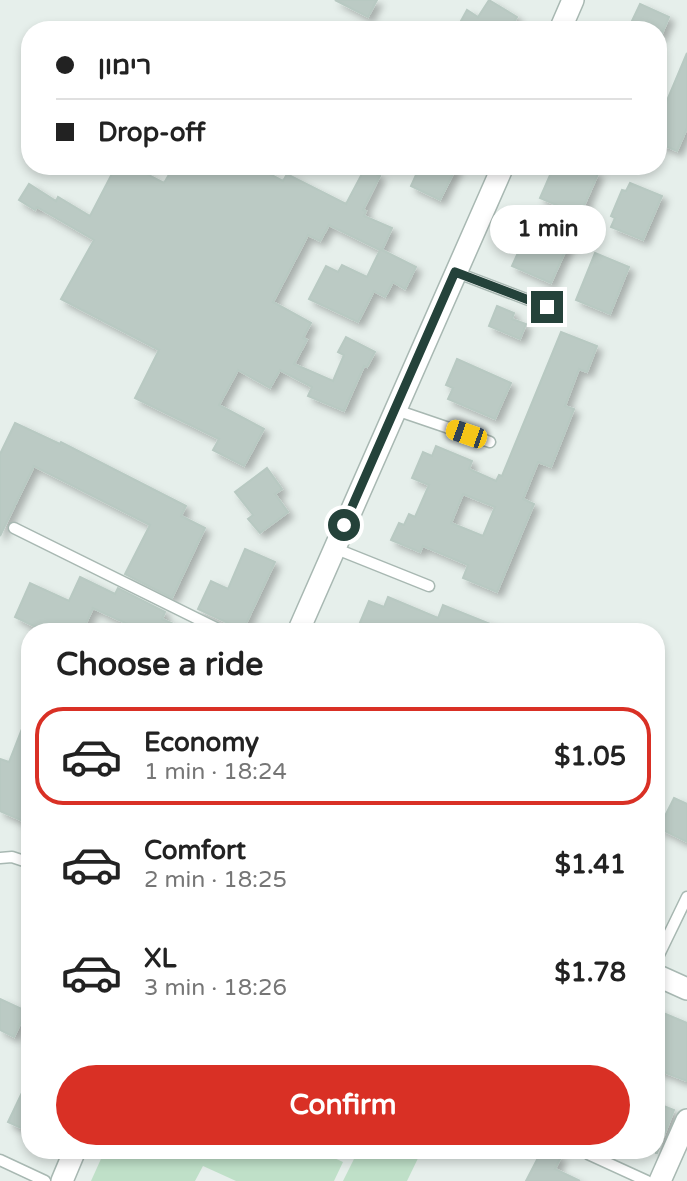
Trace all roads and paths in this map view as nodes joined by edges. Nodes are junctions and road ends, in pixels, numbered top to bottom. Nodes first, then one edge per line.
1 (573, 0) edge
2 (564, 21) edge
3 (499, 175) edge
4 (455, 272) junction
5 (547, 307) dead end
6 (396, 410) junction
7 (490, 442) dead end
8 (14, 528) dead end
9 (334, 548) junction
10 (429, 586) dead end
11 (206, 623) edge
12 (302, 623) edge
13 (0, 858) edge
14 (21, 860) edge
15 (687, 897) edge
16 (665, 942) edge
17 (665, 979) edge
18 (687, 989) edge
19 (687, 1119) edge
20 (71, 1159) edge
21 (599, 1159) edge
22 (0, 1160) edge
23 (45, 1181) edge
24 (62, 1181) edge
25 (647, 1181) edge
26 (660, 1181) edge

1 - 2 street
3 - 4 street
4 - 5 lane
4 - 6 street
6 - 7 lane
6 - 9 street
8 - 11 lane
9 - 10 lane
9 - 12 street
13 - 14 lane
15 - 16 lane
17 - 18 street
19 - 26 street
20 - 24 street
21 - 25 lane
22 - 23 lane

